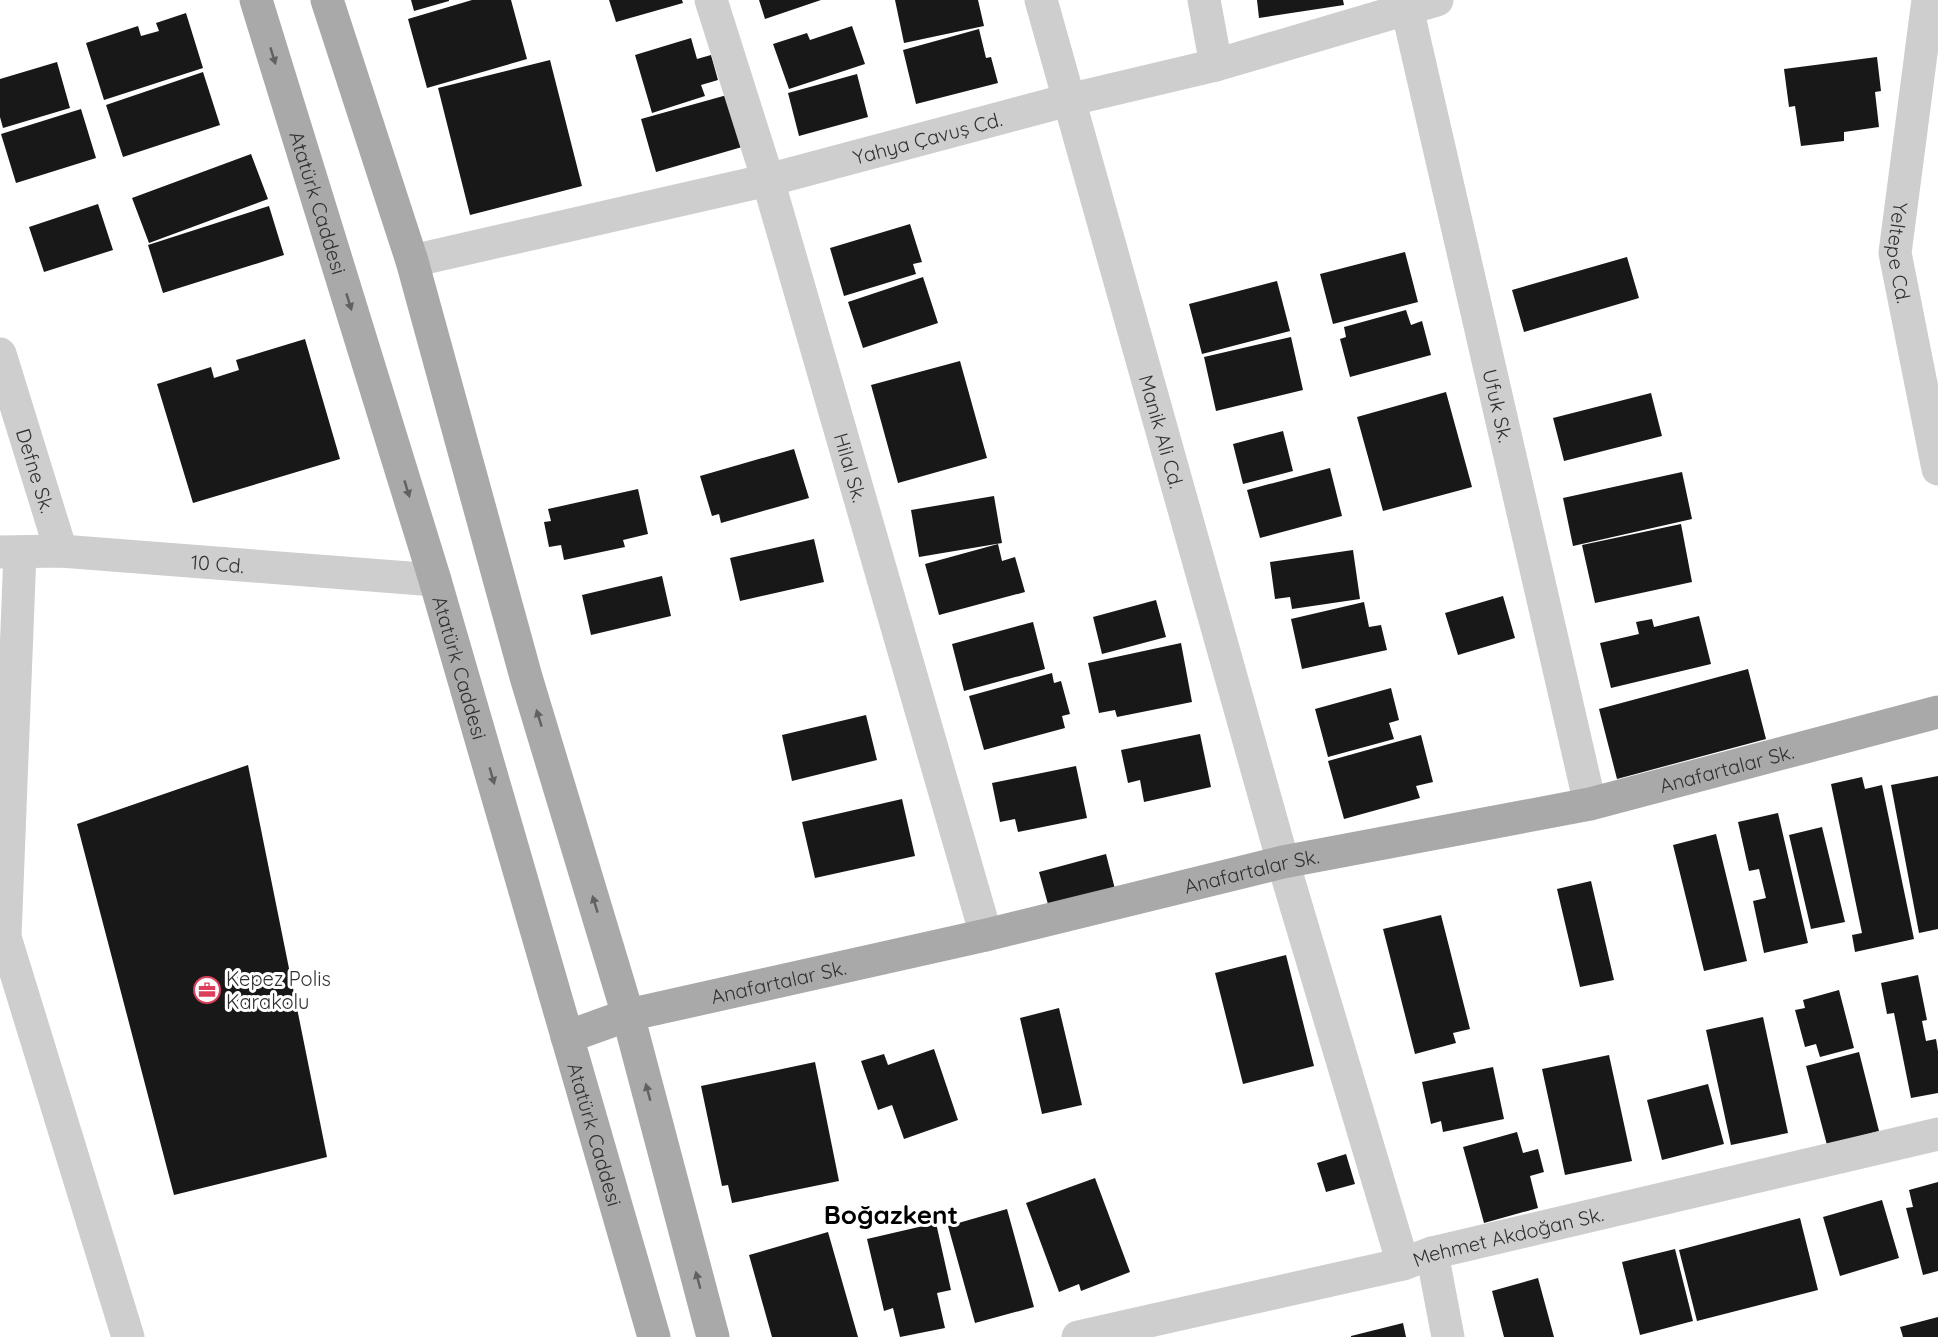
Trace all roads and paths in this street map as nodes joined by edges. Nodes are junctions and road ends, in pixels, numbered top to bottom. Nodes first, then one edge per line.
1 (255, 0) edge
2 (327, 0) edge
3 (711, 0) edge
4 (1041, 0) edge
5 (1204, 0) edge
6 (1928, 0) edge
7 (1422, 4) edge
8 (1216, 65) junction
9 (1068, 100) junction
10 (768, 180) junction
11 (412, 261) junction
12 (0, 354) edge
13 (1938, 469) edge
14 (10, 552) edge
15 (61, 552) junction
16 (435, 579) junction
17 (1938, 712) edge
18 (1590, 804) junction
19 (1282, 862) junction
20 (986, 935) junction
21 (628, 1016) junction
22 (567, 1037) junction
23 (1938, 1134) edge
24 (1417, 1259) junction
25 (128, 1337) edge
26 (654, 1337) edge
27 (713, 1337) edge
28 (1078, 1337) edge
29 (1448, 1337) edge

1 -> 16 main road, Atatürk Caddesi
2 - 11 main road
3 - 10 street, Hilal Sk.
4 - 9 street, Manik Ali Cd.
5 - 8 street
6 - 13 street, Yeltepe Cd.
7 - 8 street, Yahya Çavuş Cd.
7 - 18 street, Ufuk Sk.
8 - 9 street, Yahya Çavuş Cd.
9 - 10 street, Yahya Çavuş Cd.
9 - 19 street, Manik Ali Cd.
10 - 11 street, Yahya Çavuş Cd.
10 - 20 street, Hilal Sk.
21 -> 11 main road
12 - 15 street, Defne Sk.
14 - 15 street, 10 Cd.
14 - 25 street
15 - 16 street, 10 Cd.
16 -> 22 main road, Atatürk Caddesi
17 - 18 main road, Anafartalar Sk.
18 - 19 main road, Anafartalar Sk.
19 - 20 main road, Anafartalar Sk.
19 - 24 street, Manik Ali Cd.
20 - 21 main road, Anafartalar Sk.
21 - 22 main road, Anafartalar Sk.
27 -> 21 main road
22 - 26 main road, Atatürk Caddesi
23 - 24 street, Mehmet Akdoğan Sk.
24 - 28 street, Mehmet Akdoğan Sk.
24 - 29 street, Manik Ali Cd.

